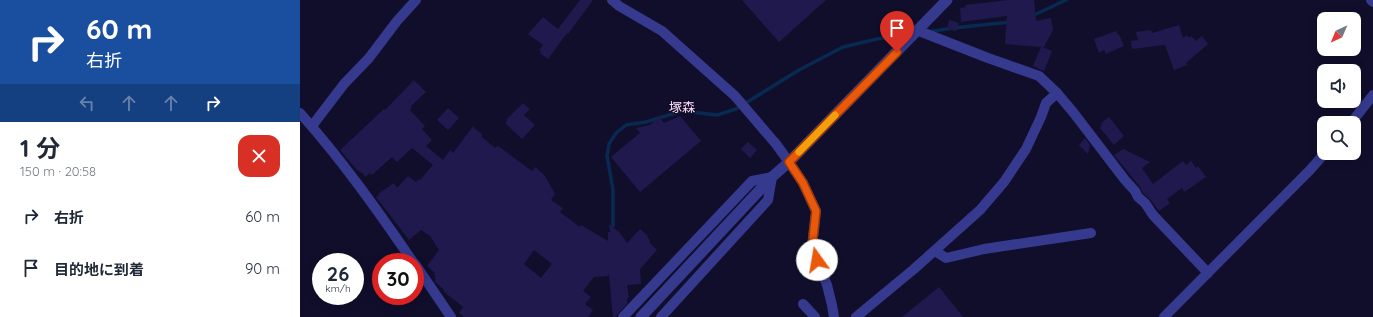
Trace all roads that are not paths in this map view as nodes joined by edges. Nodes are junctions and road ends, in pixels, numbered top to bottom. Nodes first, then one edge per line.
1 (416, 0) edge
2 (612, 0) edge
3 (947, 0) edge
4 (918, 31) junction
5 (1057, 93) junction
6 (1373, 95) edge
7 (300, 113) edge
8 (1356, 116) edge
9 (312, 126) junction
10 (1319, 160) edge
11 (789, 162) junction
12 (772, 177) junction
13 (1091, 233) dead end
14 (936, 251) junction
15 (407, 253) edge
16 (1208, 273) junction
17 (424, 277) edge
18 (803, 304) dead end
19 (452, 317) edge
20 (623, 317) edge
21 (641, 317) edge
22 (661, 317) edge
23 (816, 317) edge
24 (834, 317) edge
25 (856, 317) edge
26 (1164, 317) edge

1 - 9 street
2 - 11 street
3 - 4 street
4 - 5 street
4 - 11 street
5 - 14 street
5 - 16 street
6 - 8 street
7 - 9 street
9 - 15 street
10 - 16 street
11 - 12 street
11 - 24 street
12 - 20 street
12 - 21 street
12 - 22 street
13 - 14 street
14 - 25 street
16 - 26 street
17 - 19 street
18 - 23 street

